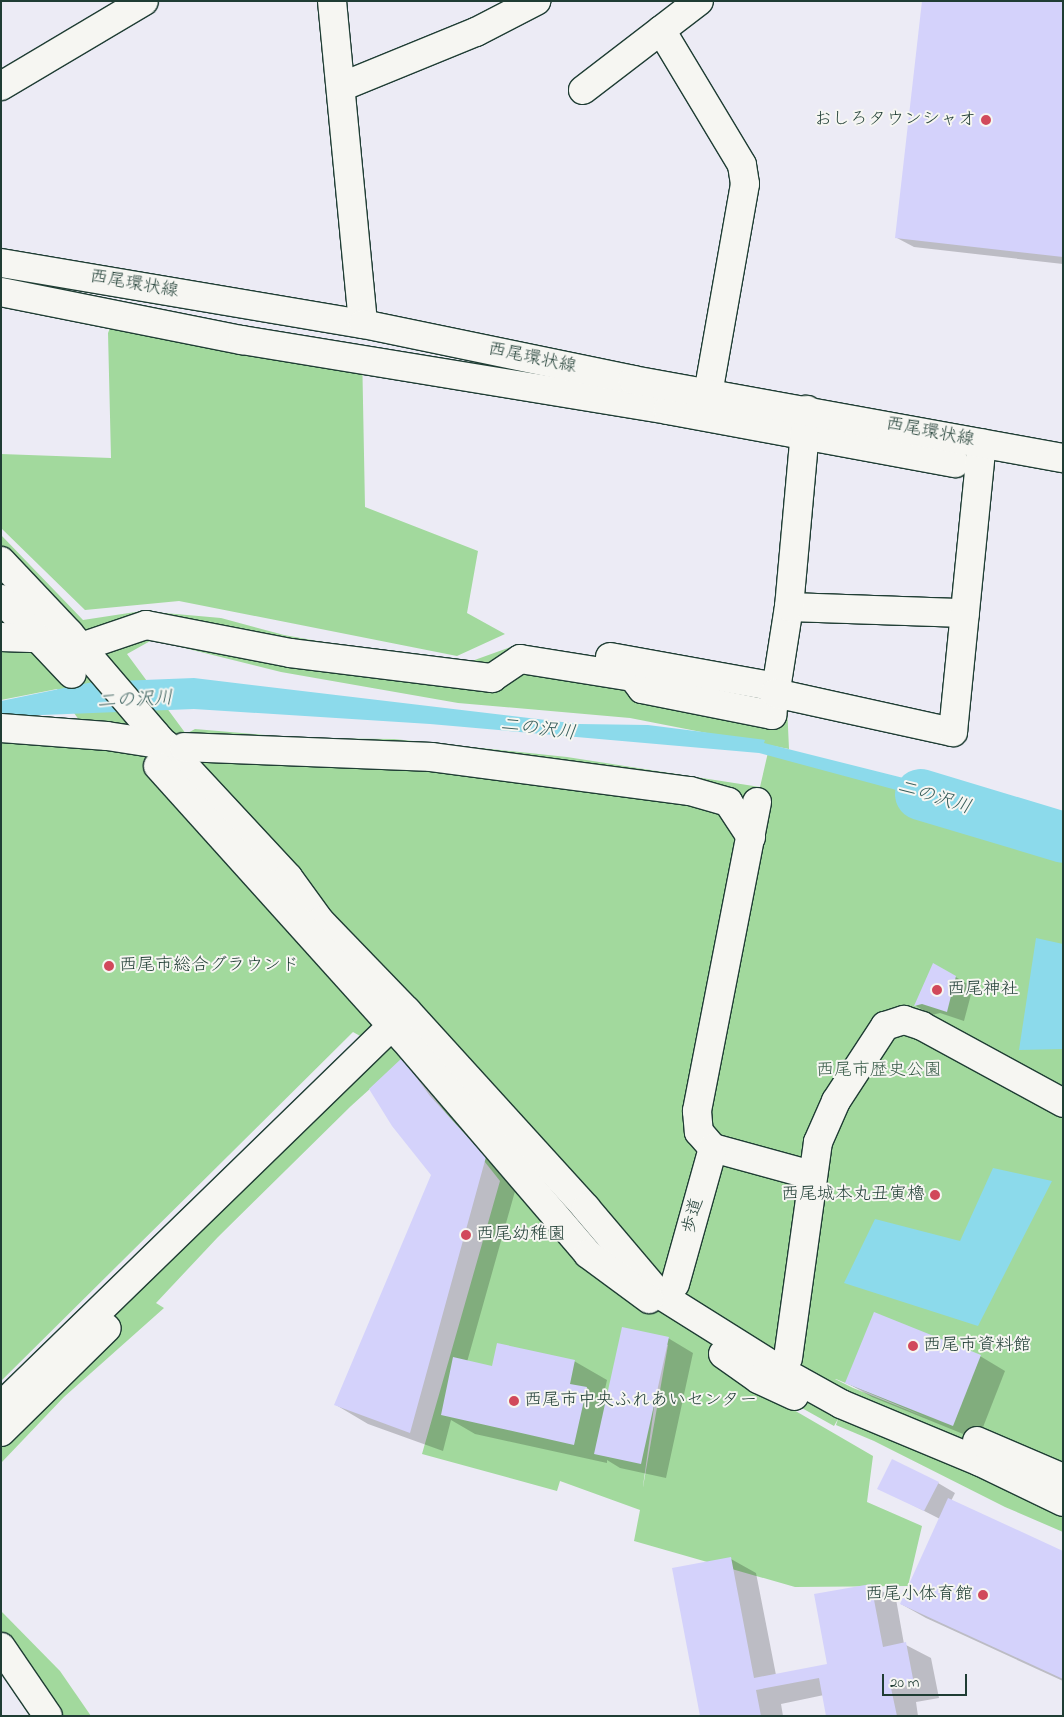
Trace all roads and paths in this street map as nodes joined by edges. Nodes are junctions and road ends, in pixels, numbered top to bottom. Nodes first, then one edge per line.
1 (144, 1) edge
2 (332, 1) edge
3 (536, 1) edge
4 (699, 1) edge
5 (661, 30) junction
6 (1, 86) edge
7 (342, 87) junction
8 (583, 90) dead end
9 (1, 263) edge
10 (1, 292) edge
11 (363, 324) junction
12 (708, 394) junction
13 (806, 422) junction
14 (982, 443) junction
15 (1063, 458) edge
16 (955, 462) dead end
17 (1, 546) edge
18 (1, 560) edge
19 (1, 599) edge
20 (789, 607) junction
21 (965, 613) junction
22 (76, 633) junction
23 (1, 637) edge
24 (38, 638) junction
25 (511, 640) dead end
26 (72, 674) dead end
27 (774, 699) junction
28 (1, 728) edge
29 (166, 748) junction
30 (213, 778) dead end
31 (758, 802) dead end
32 (750, 837) junction
33 (400, 1025) junction
34 (1063, 1103) edge
35 (713, 1148) junction
36 (812, 1175) junction
37 (675, 1284) junction
38 (788, 1358) junction
39 (1, 1406) edge
40 (1, 1432) edge
41 (1063, 1478) edge
42 (1063, 1502) edge
43 (1063, 1514) edge
44 (1, 1647) edge
45 (1, 1662) edge
46 (37, 1716) edge
47 (48, 1716) edge

1 - 6 street
2 - 7 street
3 - 7 street
4 - 5 street
5 - 8 street
5 - 12 street
7 - 11 street
9 - 11 street, 西尾環状線
10 - 13 street
11 - 12 street, 西尾環状線
12 - 13 street, 西尾環状線
13 - 14 street, 西尾環状線
13 - 16 street
13 - 20 street
14 - 15 street, 西尾環状線
14 - 21 street
17 - 22 street
18 - 22 street
19 - 24 street
20 - 21 street
20 - 27 street
21 - 27 street
22 - 27 street
22 - 29 street
23 - 24 street
24 - 26 street
25 - 27 street
28 - 29 street
29 - 32 street
29 - 33 street
30 - 37 street
31 - 32 street
32 - 35 street
33 - 39 street
33 - 40 street
33 - 42 street
33 - 43 street
34 - 36 street
35 - 36 street
35 - 37 street, 歩道
36 - 38 street
37 - 38 street
38 - 41 street
44 - 47 street
45 - 46 street

